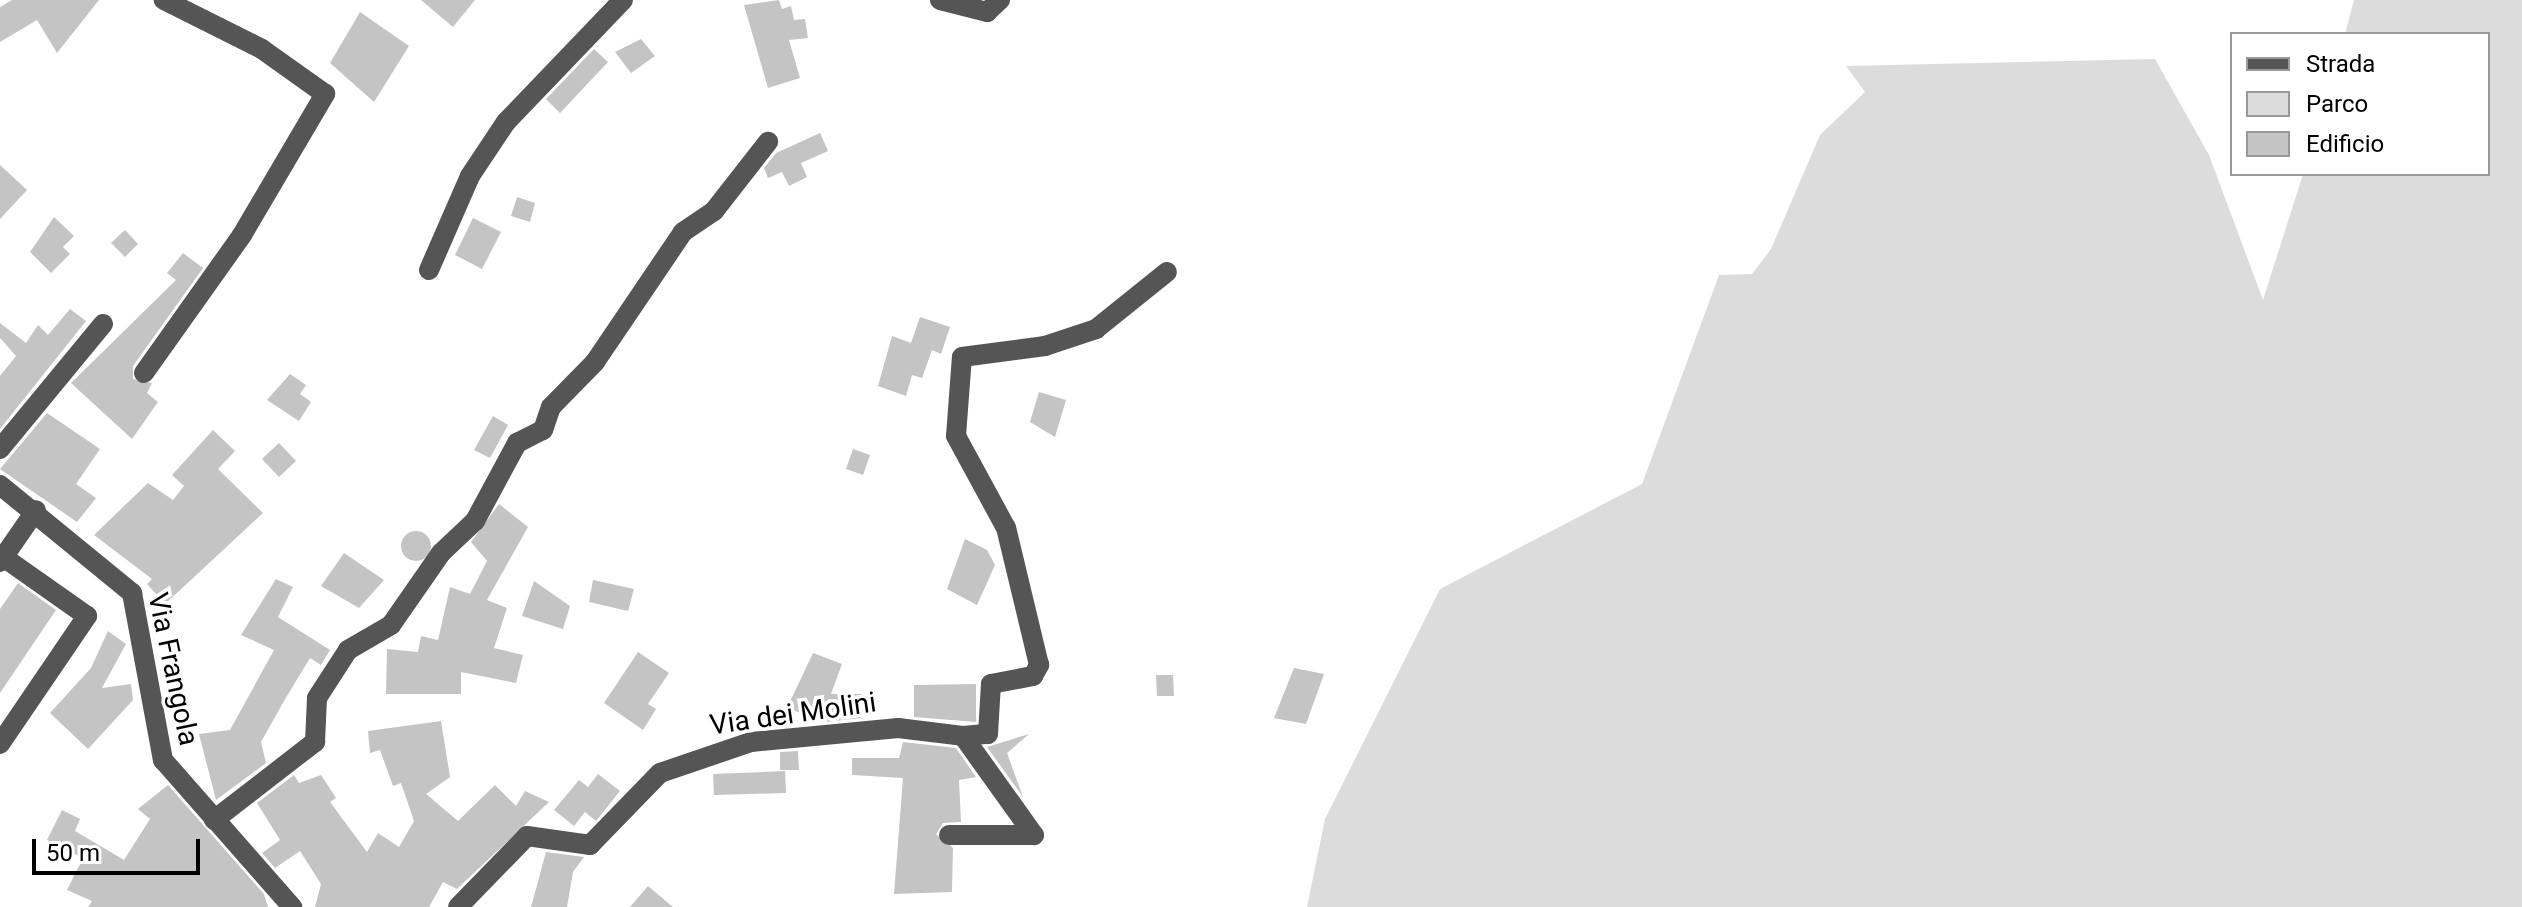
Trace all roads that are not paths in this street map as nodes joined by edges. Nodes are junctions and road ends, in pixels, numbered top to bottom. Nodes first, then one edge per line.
1 (164, 0) edge
2 (623, 0) edge
3 (940, 0) edge
4 (1000, 0) edge
5 (768, 142) dead end
6 (429, 270) dead end
7 (1167, 272) dead end
8 (103, 324) dead end
9 (144, 373) dead end
10 (0, 449) edge
11 (0, 485) edge
12 (36, 510) junction
13 (2, 560) edge
14 (963, 736) junction
15 (0, 744) edge
16 (214, 820) junction
17 (949, 835) dead end
18 (273, 885) junction
19 (273, 907) edge
20 (292, 907) edge
21 (304, 907) edge
22 (458, 907) edge

1 - 9 street
2 - 6 street
3 - 4 street
5 - 16 street
7 - 14 street
8 - 10 street
11 - 12 street, Via Frangola
12 - 13 street
12 - 16 street, Via Frangola
13 - 15 street
14 - 17 street
14 - 22 street, Via dei Molini
16 - 18 street, Via Frangola
18 - 19 street
18 - 20 street
18 - 21 street

